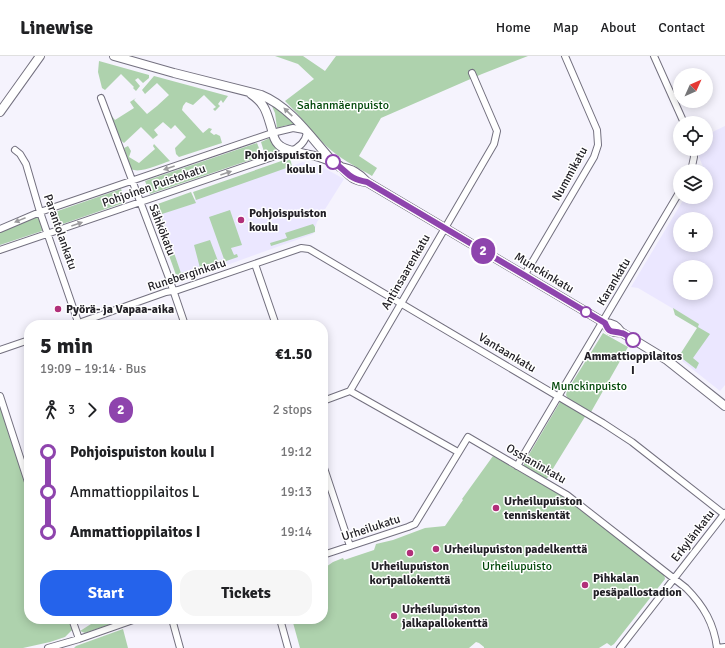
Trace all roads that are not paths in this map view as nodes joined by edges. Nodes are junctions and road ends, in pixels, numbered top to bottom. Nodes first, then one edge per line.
1 (40, 56) edge
2 (114, 56) edge
3 (564, 56) edge
4 (654, 56) edge
5 (472, 73) dead end
6 (249, 93) junction
7 (101, 98) dead end
8 (0, 112) edge
9 (681, 116) edge
10 (306, 131) junction
11 (272, 132) junction
12 (15, 150) dead end
13 (290, 151) junction
14 (333, 162) junction
15 (131, 181) junction
16 (140, 203) junction
17 (673, 203) edge
18 (40, 212) junction
19 (0, 229) edge
20 (444, 229) junction
21 (49, 234) junction
22 (309, 249) joint
23 (0, 250) edge
24 (255, 264) junction
25 (524, 276) junction
26 (174, 291) junction
27 (401, 302) junction
28 (76, 320) edge
29 (88, 320) edge
30 (183, 320) edge
31 (274, 320) edge
32 (604, 323) junction
33 (24, 342) edge
34 (0, 350) edge
35 (350, 391) junction
36 (0, 396) edge
37 (559, 396) junction
38 (328, 399) edge
39 (725, 406) edge
40 (458, 452) junction
41 (517, 466) junction
42 (24, 470) edge
43 (328, 480) edge
44 (725, 514) edge
45 (350, 546) junction
46 (328, 553) edge
47 (674, 578) junction
48 (74, 624) edge
49 (122, 624) edge
50 (173, 624) edge
51 (281, 624) edge
52 (79, 639) junction
53 (725, 647) edge
54 (48, 648) edge
55 (180, 648) edge
56 (288, 648) edge
57 (620, 648) edge
58 (717, 648) edge

1 - 8 main road
2 - 6 main road, Munckinkatu
3 - 25 street, Nummikatu
4 - 9 street
5 - 20 street, Antinsaarenkatu
10 -> 6 main road, Munckinkatu
6 - 11 main road, Munckinkatu
7 - 15 street, Sähkökatu
10 - 11 street, Pohjoinen Puistokatu
10 - 13 street, Pohjoinen Puistokatu
10 - 14 main road, Munckinkatu
11 - 13 main road, Munckinkatu
11 -> 15 street, Pohjoinen Puistokatu
12 - 18 street, Parantolankatu
13 - 14 main road, Munckinkatu
16 -> 13 street, Pohjoinen Puistokatu
14 - 20 main road, Munckinkatu
15 - 16 street, Sähkökatu
15 - 18 street, Pohjoinen Puistokatu
21 -> 16 street, Pohjoinen Puistokatu
16 - 26 street, Sähkökatu
17 - 32 street, Karankatu
18 -> 19 street, Pohjoinen Puistokatu
18 - 21 street, Parantolankatu
20 - 25 main road, Munckinkatu
20 - 27 street, Antinsaarenkatu
21 - 23 street, Pohjoinen Puistokatu
21 - 28 street, Parantolankatu
22 - 24 street, Runeberginkatu
22 - 27 street, Vantaankatu
24 - 26 street, Runeberginkatu
24 - 31 street
25 - 32 main road, Munckinkatu
26 - 29 street, Runeberginkatu
26 - 30 street, Sähkökatu
27 - 35 street, Antinsaarenkatu
27 - 37 street, Vantaankatu
32 - 37 street, Karankatu
32 - 39 main road, Munckinkatu
33 - 34 street
35 - 38 street
35 - 40 street
36 - 42 street
37 - 41 street, Karankatu
37 - 44 street, Vantaankatu
40 - 41 street, Ossianinkatu
40 - 45 street, Urheilukatu
41 - 47 street, Ossianinkatu
43 - 45 street
44 - 47 street, Erkylänkatu
45 - 46 street, Urheilukatu
47 - 57 street, Erkylänkatu
47 - 58 street, Ossianinkatu
48 - 52 street
49 - 52 street
50 - 55 street
51 - 56 street
52 - 54 street
53 - 58 street

